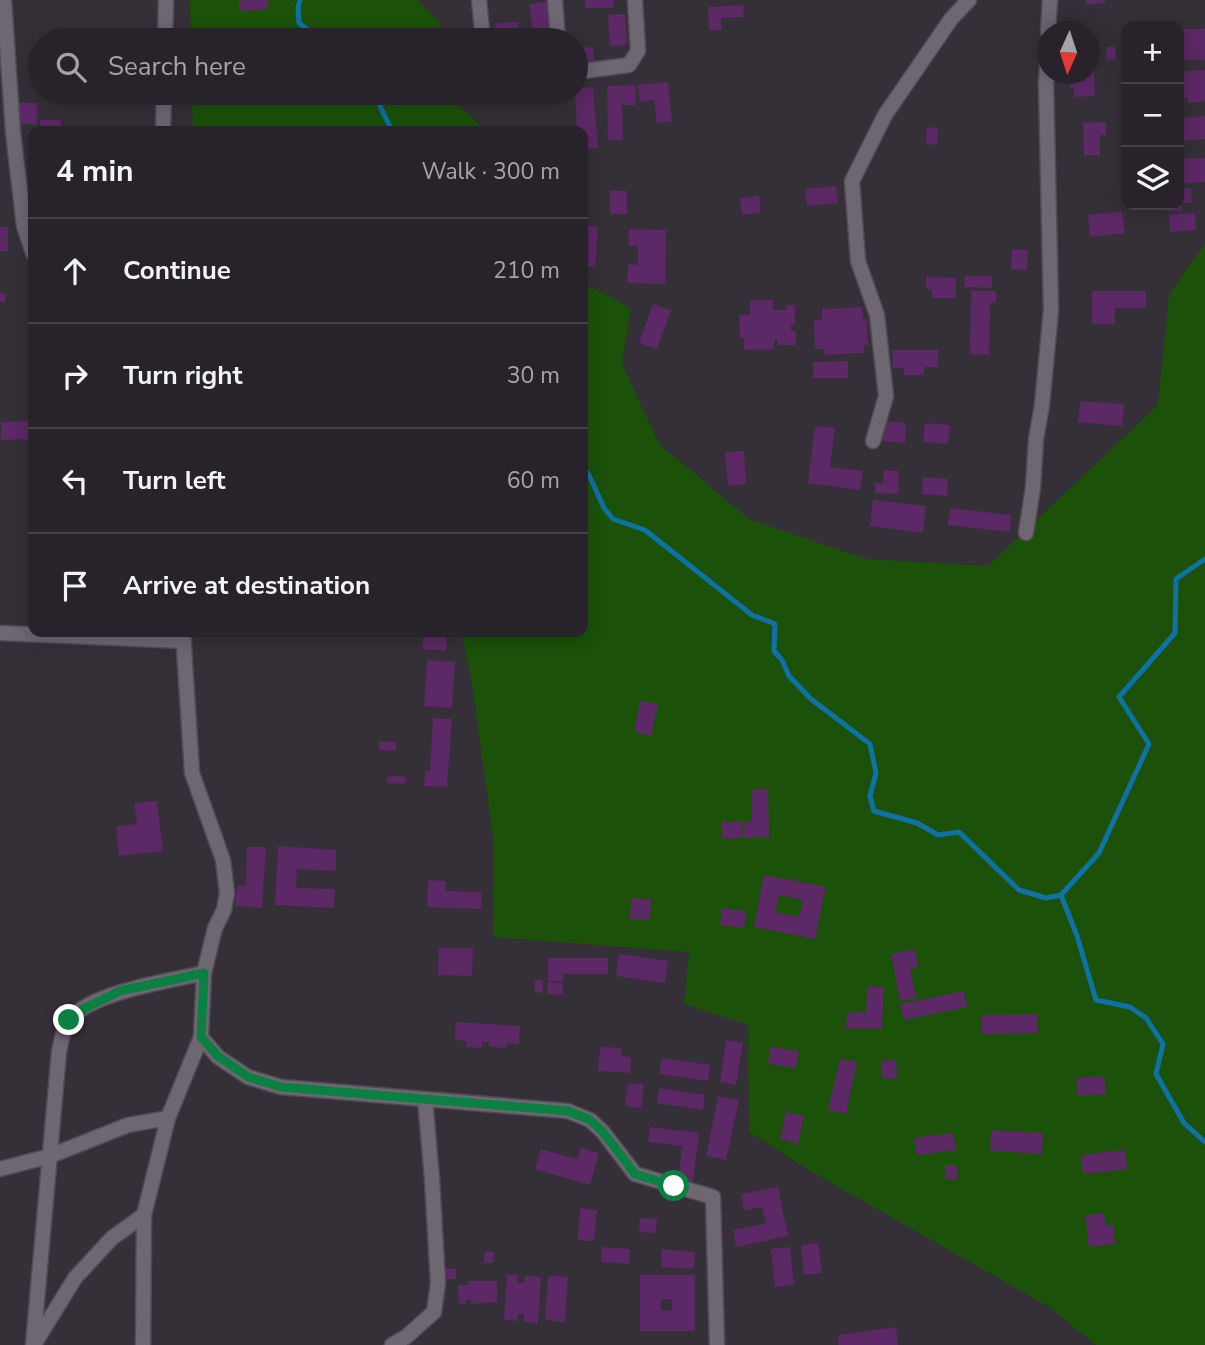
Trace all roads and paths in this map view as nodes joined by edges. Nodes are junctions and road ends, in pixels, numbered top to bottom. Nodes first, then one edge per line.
1 (4, 0) edge
2 (166, 0) edge
3 (479, 0) edge
4 (555, 0) edge
5 (635, 0) edge
6 (969, 0) edge
7 (1050, 0) edge
8 (1049, 21) edge
9 (165, 28) edge
10 (482, 28) edge
11 (557, 28) edge
12 (588, 71) edge
13 (1046, 84) edge
14 (164, 105) edge
15 (163, 126) edge
16 (28, 238) edge
17 (873, 441) dead end
18 (1026, 533) dead end
19 (0, 633) edge
20 (28, 633) edge
21 (183, 637) edge
22 (204, 973) junction
23 (201, 1037) junction
24 (425, 1099) junction
25 (168, 1118) junction
26 (50, 1156) junction
27 (0, 1169) edge
28 (144, 1215) junction
29 (33, 1345) edge
30 (143, 1345) edge
31 (392, 1345) edge
32 (717, 1345) edge

1 - 16 street
2 - 9 street
3 - 10 street
4 - 11 street
5 - 12 street
6 - 17 street
7 - 8 street
13 - 18 street
14 - 15 street
19 - 20 street
21 - 22 street
22 - 23 street
22 - 26 street
23 - 24 street
23 - 25 street
24 - 31 street
24 - 32 street
25 - 26 street
25 - 28 street
26 - 27 street
26 - 29 street
28 - 29 street
28 - 30 street

